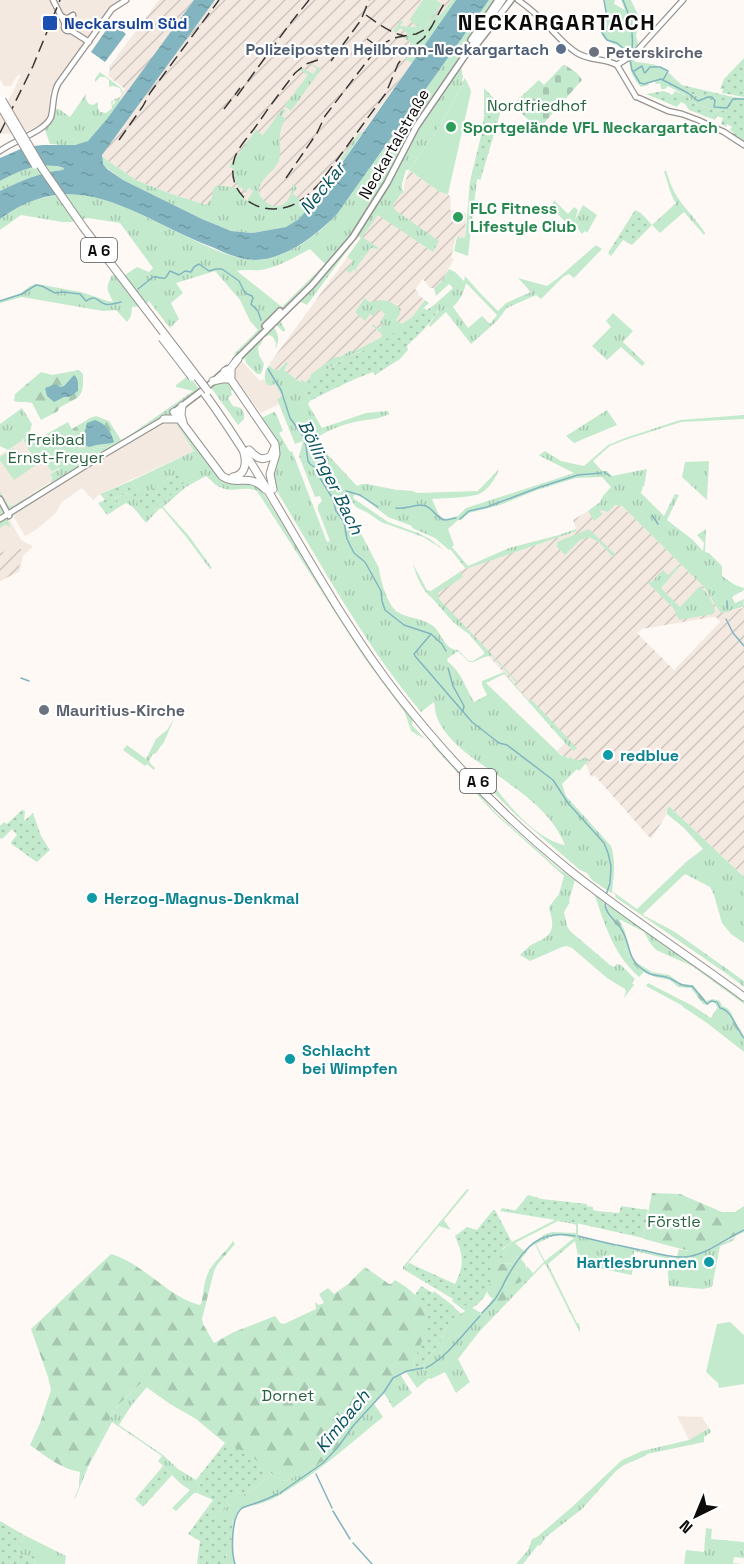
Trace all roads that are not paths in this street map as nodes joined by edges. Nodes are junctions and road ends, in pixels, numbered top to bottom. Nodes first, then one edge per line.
1 (53, 0) edge
2 (126, 0) edge
3 (498, 0) edge
4 (503, 0) edge
5 (509, 0) edge
6 (518, 0) edge
7 (683, 0) edge
8 (61, 15) junction
9 (73, 15) dead end
10 (71, 29) junction
11 (81, 37) junction
12 (90, 41) junction
13 (79, 55) junction
14 (616, 65) junction
15 (456, 68) junction
16 (452, 75) junction
17 (1, 100) edge
18 (744, 145) edge
19 (0, 151) edge
20 (237, 360) junction
21 (224, 371) junction
22 (231, 380) junction
23 (213, 381) junction
24 (182, 406) junction
25 (175, 412) junction
26 (257, 417) junction
27 (164, 419) junction
28 (181, 421) junction
29 (200, 447) junction
30 (246, 449) junction
31 (273, 489) junction
32 (0, 499) edge
33 (274, 500) junction
34 (25, 504) junction
35 (5, 507) junction
36 (15, 509) junction
37 (9, 514) junction
38 (0, 519) edge
39 (418, 716) junction
40 (616, 903) junction
41 (744, 992) edge
42 (744, 997) edge

1 - 8 main road
2 - 12 main road
3 - 15 main road
4 - 15 main road, Neckartalstraße
5 - 16 main road
6 - 14 main road
7 - 14 main road
8 - 9 main road
8 - 10 main road
10 - 11 main road
10 - 12 main road
11 - 12 main road
11 - 13 main road
12 - 13 main road
13 - 19 main road
14 - 18 main road
15 - 16 main road, Neckartalstraße
16 - 20 main road, Neckartalstraße
17 - 30 highway, A 6, bridge
20 - 21 main road, Neckartalstraße
20 - 22 highway
21 - 22 highway
21 - 23 main road, Neckartalstraße
22 - 23 highway
22 - 26 highway
23 - 24 main road, Neckartalstraße
24 - 25 main road, Neckartalstraße
24 - 28 highway
25 - 27 main road
25 - 28 highway
26 - 30 highway
26 - 31 highway
27 - 28 highway
27 - 34 main road
28 - 29 highway
29 - 30 highway
29 - 33 highway
30 - 31 highway, A 6
30 - 33 highway, A 6
31 - 39 highway, A 6
32 - 35 main road
33 - 39 highway, A 6
34 - 36 main road
34 - 37 main road
35 - 36 main road
35 - 37 main road
35 - 38 main road
36 - 37 main road
37 - 38 main road
39 - 40 highway, A 6
40 - 41 highway, A 6
40 - 42 highway, A 6

